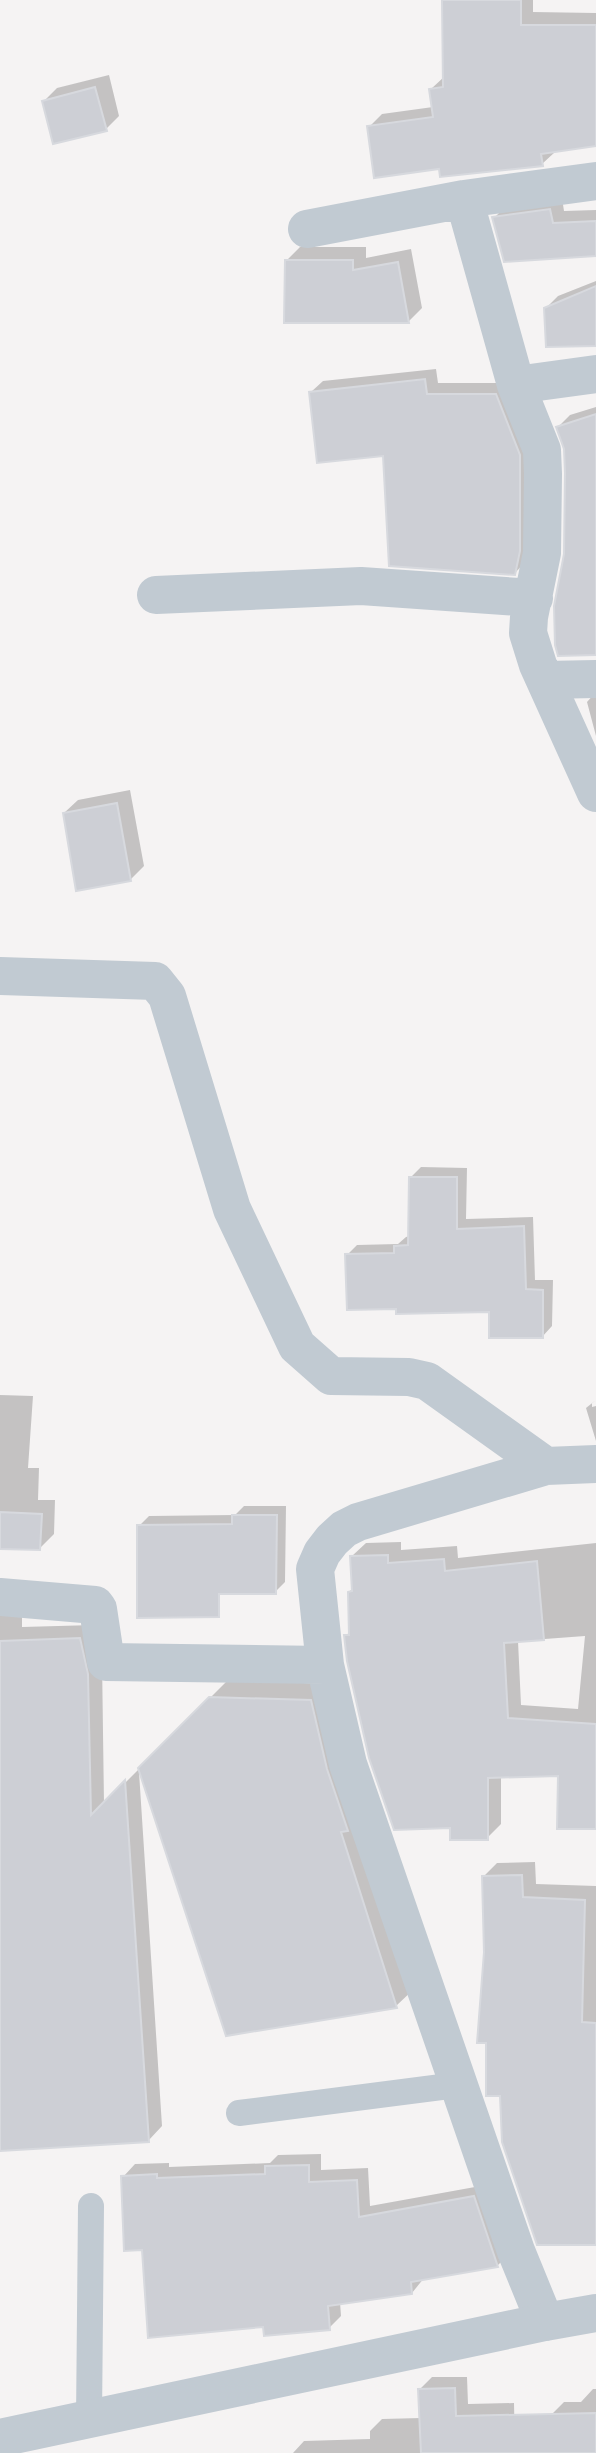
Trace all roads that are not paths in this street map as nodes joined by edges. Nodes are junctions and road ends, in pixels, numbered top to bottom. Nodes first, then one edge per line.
1 (596, 181) edge
2 (464, 199) junction
3 (307, 229) dead end
4 (596, 374) edge
5 (516, 385) junction
6 (156, 594) dead end
7 (534, 598) junction
8 (596, 679) edge
9 (545, 680) junction
10 (596, 793) edge
11 (0, 976) edge
12 (596, 1464) edge
13 (547, 1466) junction
14 (0, 1597) edge
15 (326, 1665) junction
16 (457, 2085) junction
17 (239, 2113) dead end
18 (91, 2206) dead end
19 (596, 2313) edge
20 (545, 2322) junction
21 (89, 2420) junction
22 (0, 2438) edge

1 - 2 street
2 - 3 street
2 - 5 street
4 - 5 street
5 - 7 street
6 - 7 street
7 - 9 street
8 - 9 street
9 - 10 street
11 - 13 street
12 - 13 street
13 - 15 street
14 - 15 street
15 - 16 street
16 - 17 lane
16 - 20 street
18 - 21 lane
19 - 20 street
20 - 21 street
21 - 22 street

